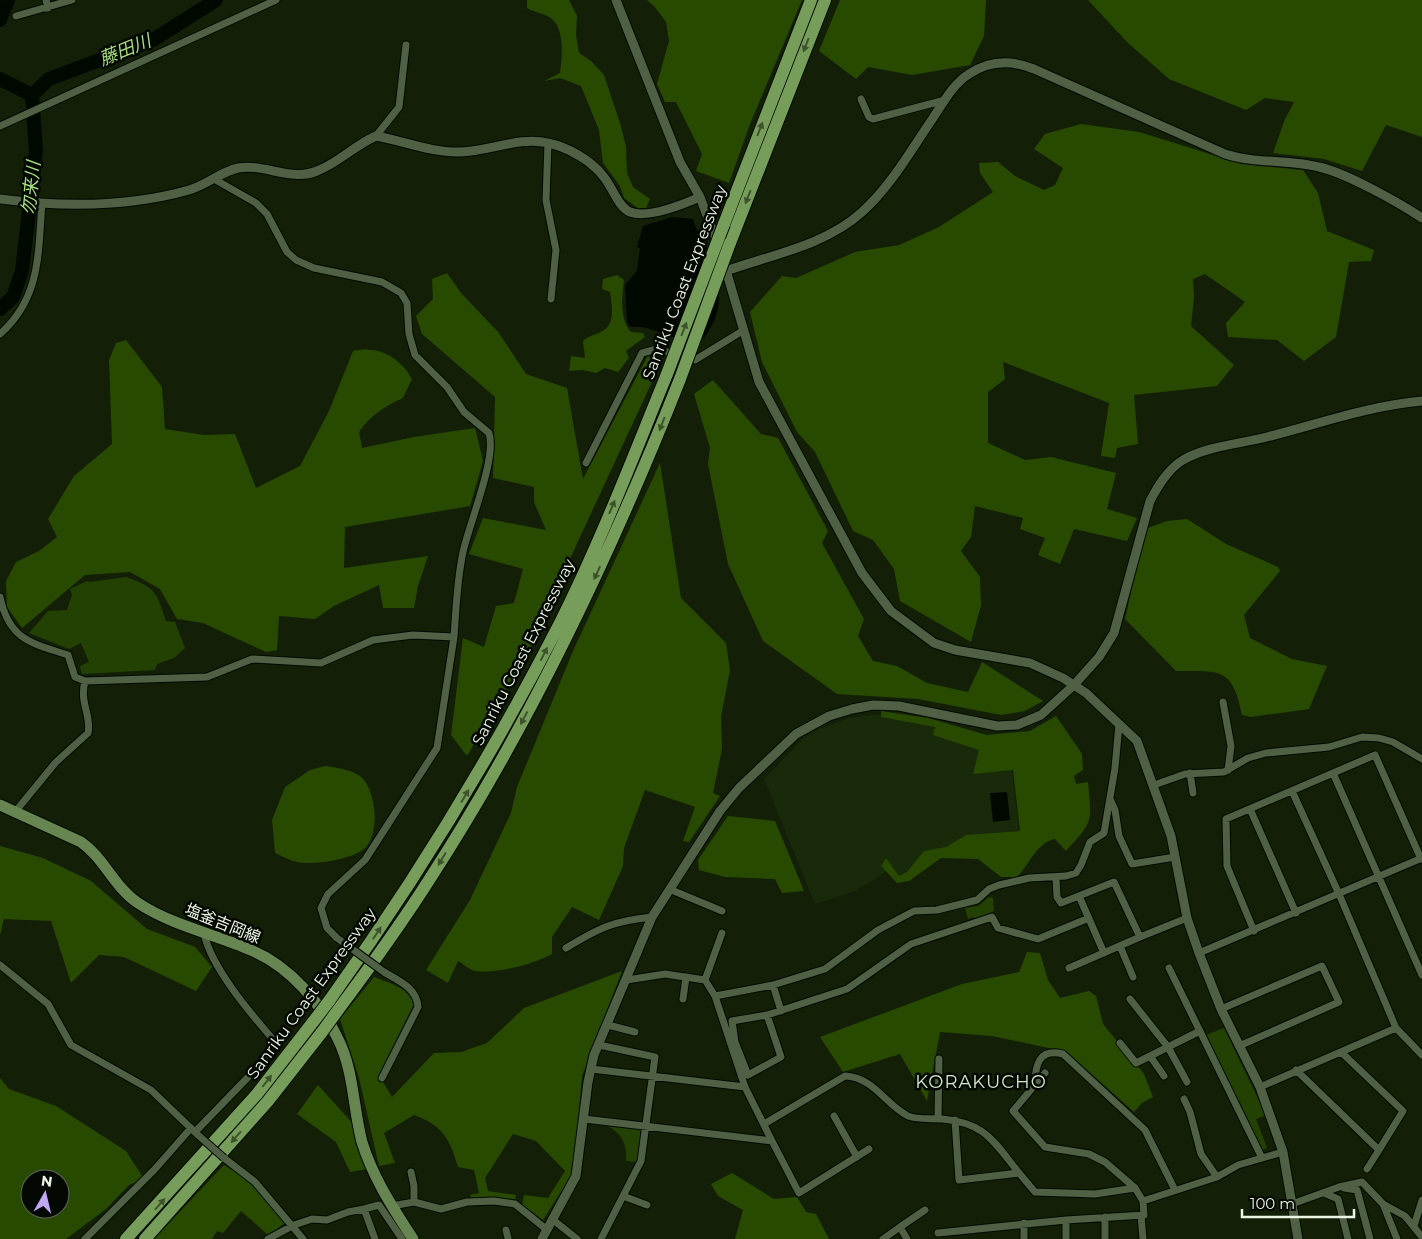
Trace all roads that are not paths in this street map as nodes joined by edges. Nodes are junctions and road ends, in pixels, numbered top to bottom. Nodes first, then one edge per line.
1 (46, 0) edge
2 (72, 0) edge
3 (276, 0) edge
4 (616, 0) edge
5 (811, 0) edge
6 (825, 0) edge
7 (48, 8) junction
8 (16, 16) dead end
9 (406, 45) dead end
10 (861, 99) dead end
11 (945, 100) junction
12 (0, 126) edge
13 (376, 136) junction
14 (548, 143) junction
15 (214, 179) junction
16 (700, 197) junction
17 (3, 200) edge
18 (42, 203) junction
19 (1422, 218) edge
20 (726, 271) junction
21 (551, 299) dead end
22 (744, 330) junction
23 (0, 334) edge
24 (1422, 401) edge
25 (586, 464) dead end
26 (0, 597) edge
27 (454, 637) junction
28 (85, 681) junction
29 (1074, 685) junction
30 (1223, 702) dead end
31 (1119, 724) junction
32 (1422, 759) edge
33 (1228, 770) junction
34 (1190, 773) junction
35 (1333, 773) junction
36 (1154, 785) junction
37 (1292, 791) junction
38 (1193, 793) dead end
39 (1110, 799) junction
40 (0, 806) edge
41 (1250, 809) junction
42 (15, 812) junction
43 (1175, 857) junction
44 (1421, 858) edge
45 (1379, 877) junction
46 (1056, 878) junction
47 (669, 889) junction
48 (1339, 894) junction
49 (1079, 896) junction
50 (722, 911) dead end
51 (1296, 913) junction
52 (652, 918) junction
53 (1089, 918) junction
54 (1187, 918) junction
55 (1254, 931) junction
56 (204, 933) junction
57 (722, 933) dead end
58 (1140, 937) junction
59 (1120, 946) junction
60 (566, 948) dead end
61 (1104, 953) junction
62 (1199, 953) junction
63 (0, 966) edge
64 (1069, 968) dead end
65 (1169, 968) dead end
66 (1422, 975) edge
67 (1133, 976) dead end
68 (686, 978) junction
69 (627, 980) junction
70 (705, 980) junction
71 (773, 985) junction
72 (715, 996) junction
73 (682, 999) dead end
74 (1130, 999) dead end
75 (333, 1006) junction
76 (1221, 1009) junction
77 (781, 1011) junction
78 (767, 1015) junction
79 (608, 1025) junction
80 (318, 1027) junction
81 (1396, 1028) junction
82 (1200, 1030) junction
83 (636, 1032) dead end
84 (1120, 1043) dead end
85 (599, 1045) junction
86 (1168, 1046) junction
87 (1239, 1046) junction
88 (1341, 1052) junction
89 (1422, 1055) edge
90 (1150, 1056) junction
91 (939, 1059) dead end
92 (591, 1069) junction
93 (1296, 1070) junction
94 (1045, 1073) dead end
95 (652, 1076) junction
96 (1164, 1076) dead end
97 (382, 1078) dead end
98 (1187, 1082) dead end
99 (1035, 1084) junction
100 (745, 1087) junction
101 (1260, 1087) junction
102 (1184, 1099) dead end
103 (834, 1116) dead end
104 (584, 1119) junction
105 (938, 1119) junction
106 (955, 1120) junction
107 (764, 1124) junction
108 (646, 1126) junction
109 (195, 1132) junction
110 (772, 1141) junction
111 (869, 1149) dead end
112 (1379, 1150) junction
113 (1283, 1152) junction
114 (857, 1157) junction
115 (1262, 1158) junction
116 (1366, 1169) dead end
117 (411, 1172) dead end
118 (1019, 1173) junction
119 (1217, 1177) junction
120 (1339, 1187) junction
121 (1135, 1188) junction
122 (1175, 1190) junction
123 (1324, 1193) junction
124 (623, 1196) junction
125 (1422, 1200) edge
126 (1143, 1201) junction
127 (414, 1202) junction
128 (1292, 1204) junction
129 (1382, 1204) junction
130 (647, 1205) dead end
131 (392, 1206) junction
132 (364, 1209) junction
133 (924, 1210) dead end
134 (1141, 1215) junction
135 (1105, 1217) junction
136 (552, 1219) junction
137 (1066, 1220) junction
138 (1024, 1223) junction
139 (294, 1226) junction
140 (1414, 1226) junction
141 (900, 1227) junction
142 (546, 1229) junction
143 (506, 1230) dead end
144 (938, 1233) dead end
145 (1422, 1237) edge
146 (85, 1239) edge
147 (126, 1239) edge
148 (145, 1239) edge
149 (268, 1239) edge
150 (303, 1239) edge
151 (375, 1239) edge
152 (402, 1239) edge
153 (413, 1239) edge
154 (508, 1239) edge
155 (542, 1239) edge
156 (577, 1239) edge
157 (601, 1239) edge
158 (883, 1239) edge
159 (907, 1239) edge
160 (1024, 1239) edge
161 (1066, 1239) edge
162 (1105, 1239) edge
163 (1143, 1239) edge
164 (1298, 1239) edge
165 (1348, 1239) edge
166 (1370, 1239) edge
167 (1397, 1239) edge

1 - 7 street
2 - 7 street
3 - 12 street
4 - 16 street
75 -> 5 highway, Sanriku Coast Expressway, bridge
6 -> 75 highway, Sanriku Coast Expressway, bridge
7 - 8 street
9 - 13 street
10 - 11 street
11 - 19 street
11 - 20 street
13 - 14 street
13 - 15 street
14 - 16 street
14 - 21 street
15 - 18 street
15 - 27 street
16 - 20 street
17 - 18 street
18 - 23 street
20 - 22 street
22 - 25 street
22 - 29 street
24 - 29 street
26 - 28 street
27 - 28 street
27 - 97 street, bridge
28 - 42 street
29 - 31 street
29 - 47 street
30 - 33 street
31 - 36 street
31 - 39 street
32 - 33 street
33 - 34 street
34 - 36 street
34 - 38 street
35 - 37 street
35 - 44 street
35 - 45 street
36 - 43 street
37 - 41 street
37 - 48 street
39 - 43 street
39 - 46 street
40 - 42 main road, 塩釜吉岡線
41 - 51 street
41 - 55 street
42 - 56 main road, 塩釜吉岡線
43 - 54 street
44 - 45 street
45 - 48 street
45 - 66 street
46 - 49 street
46 - 71 street
47 - 50 street
47 - 52 street
48 - 51 street
48 - 81 street
49 - 53 street
49 - 58 street
51 - 55 street
52 - 60 street
52 - 69 street
53 - 61 street
53 - 77 street
54 - 58 street
54 - 62 street
55 - 62 street
56 - 109 street
56 - 131 main road, 塩釜吉岡線
57 - 70 street
58 - 59 street
59 - 61 street
59 - 67 street
61 - 64 street
62 - 76 street
63 - 109 street
65 - 82 street
68 - 69 street
68 - 70 street
68 - 73 street
69 - 79 street
70 - 72 street
71 - 72 street
71 - 77 street
72 - 100 street
74 - 86 street
75 - 80 highway, Sanriku Coast Expressway, bridge
76 - 87 street
76 - 87 street
77 - 78 street
78 - 78 street
79 - 83 street
79 - 85 street
147 -> 80 highway, Sanriku Coast Expressway
80 -> 148 highway, Sanriku Coast Expressway
81 - 88 street
81 - 89 street
82 - 86 street
82 - 115 street
84 - 90 street
85 - 92 street
85 - 95 street
86 - 90 street
86 - 98 street
87 - 101 street
88 - 93 street
88 - 112 street
90 - 96 street
91 - 105 street
92 - 95 street
92 - 104 street
93 - 101 street
93 - 112 street
94 - 99 street
95 - 100 street
95 - 108 street
99 - 121 street
99 - 122 street
100 - 107 street
101 - 113 street
102 - 119 street
103 - 114 street
104 - 108 street
104 - 136 street
105 - 106 street
105 - 107 street
106 - 118 street
106 - 118 street
107 - 110 street
108 - 110 street
108 - 124 street
109 - 139 street, bridge
109 - 146 street
110 - 114 street
111 - 114 street
112 - 116 street
113 - 115 street
113 - 128 street
115 - 119 street
117 - 127 street
118 - 121 street
119 - 122 street
120 - 123 street
120 - 129 street
120 - 166 street
121 - 126 street
122 - 126 street
123 - 128 street
123 - 165 street
124 - 130 street
124 - 157 street
125 - 140 street
126 - 134 street
127 - 131 street
127 - 142 street
128 - 164 street
129 - 140 street
129 - 167 street
131 - 153 main road, 塩釜吉岡線
132 - 139 street
132 - 151 street
132 - 152 street
133 - 141 street
134 - 135 street
134 - 163 street
135 - 137 street
135 - 162 street
136 - 142 street
136 - 156 street
137 - 138 street
137 - 161 street
138 - 144 street
138 - 160 street
139 - 149 street
139 - 150 street
140 - 145 street
141 - 158 street
141 - 159 street
142 - 155 street
143 - 154 street

